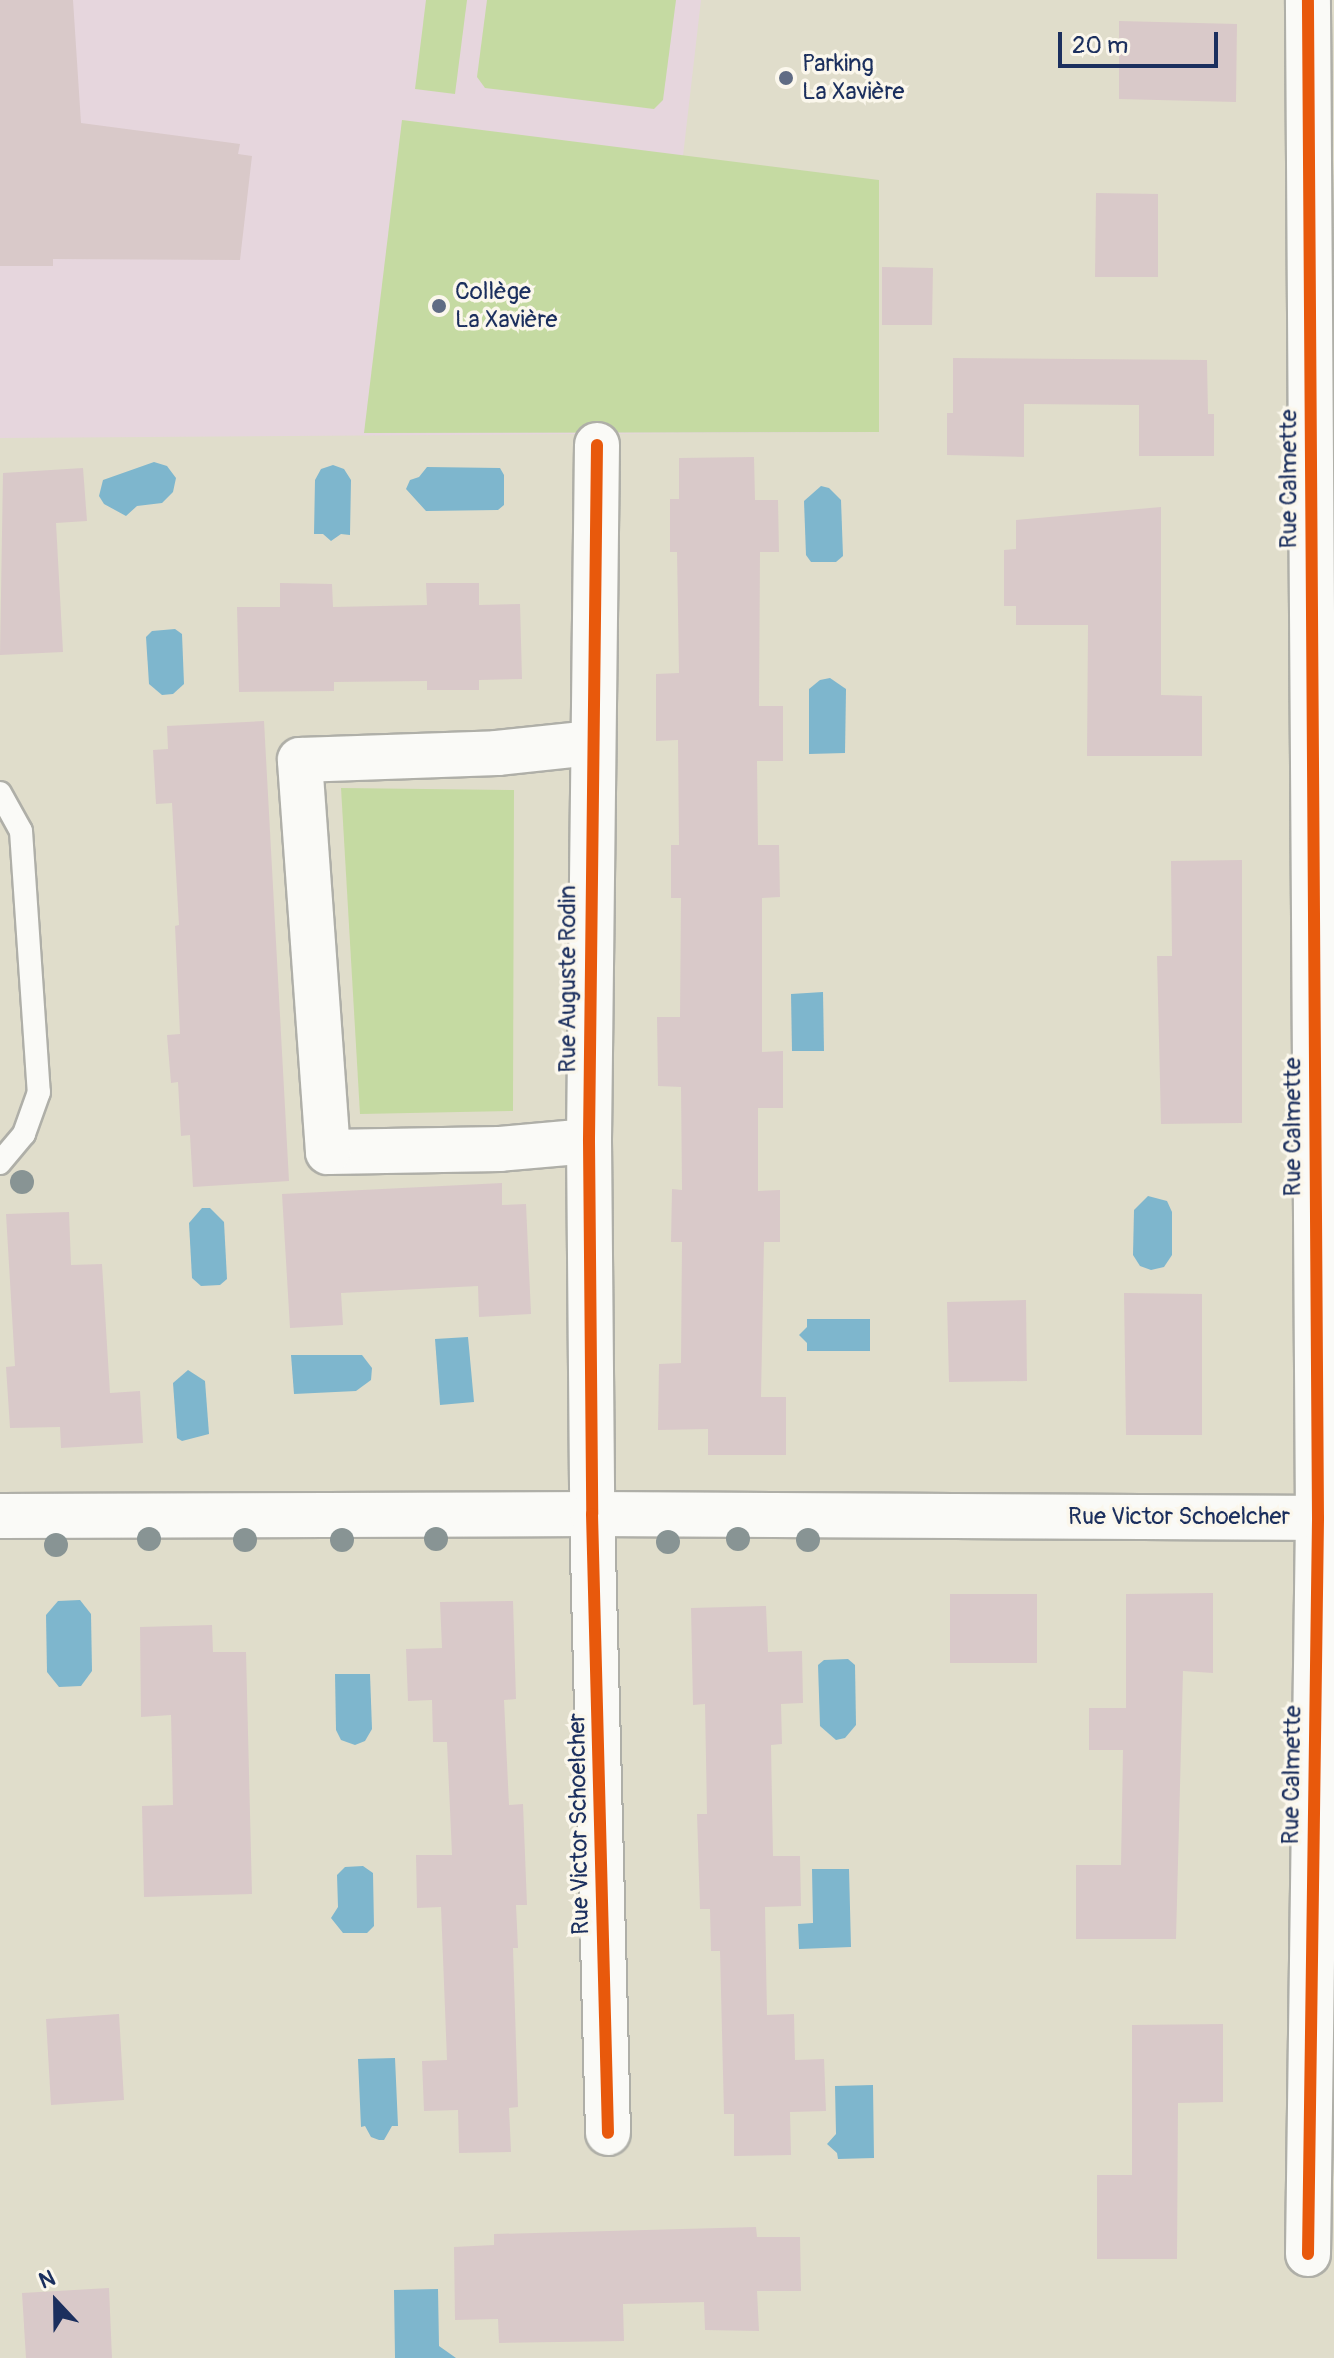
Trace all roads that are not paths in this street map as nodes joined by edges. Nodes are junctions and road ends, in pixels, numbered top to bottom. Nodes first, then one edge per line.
1 (1308, 0) edge
2 (597, 445) dead end
3 (592, 743) junction
4 (0, 793) edge
5 (589, 1141) junction
6 (0, 1163) edge
7 (592, 1514) junction
8 (0, 1516) edge
9 (1326, 1518) edge
10 (608, 2133) dead end
11 (1308, 2254) dead end

1 - 9 street, Rue Calmette
2 - 3 street, Rue Auguste Rodin
3 - 5 street, Rue Auguste Rodin
3 - 5 street
4 - 6 lane
5 - 7 street, Rue Auguste Rodin
7 - 8 street, Rue Victor Schoelcher
7 - 9 street, Rue Victor Schoelcher
7 - 10 street, Rue Victor Schoelcher
9 - 11 street, Rue Calmette

